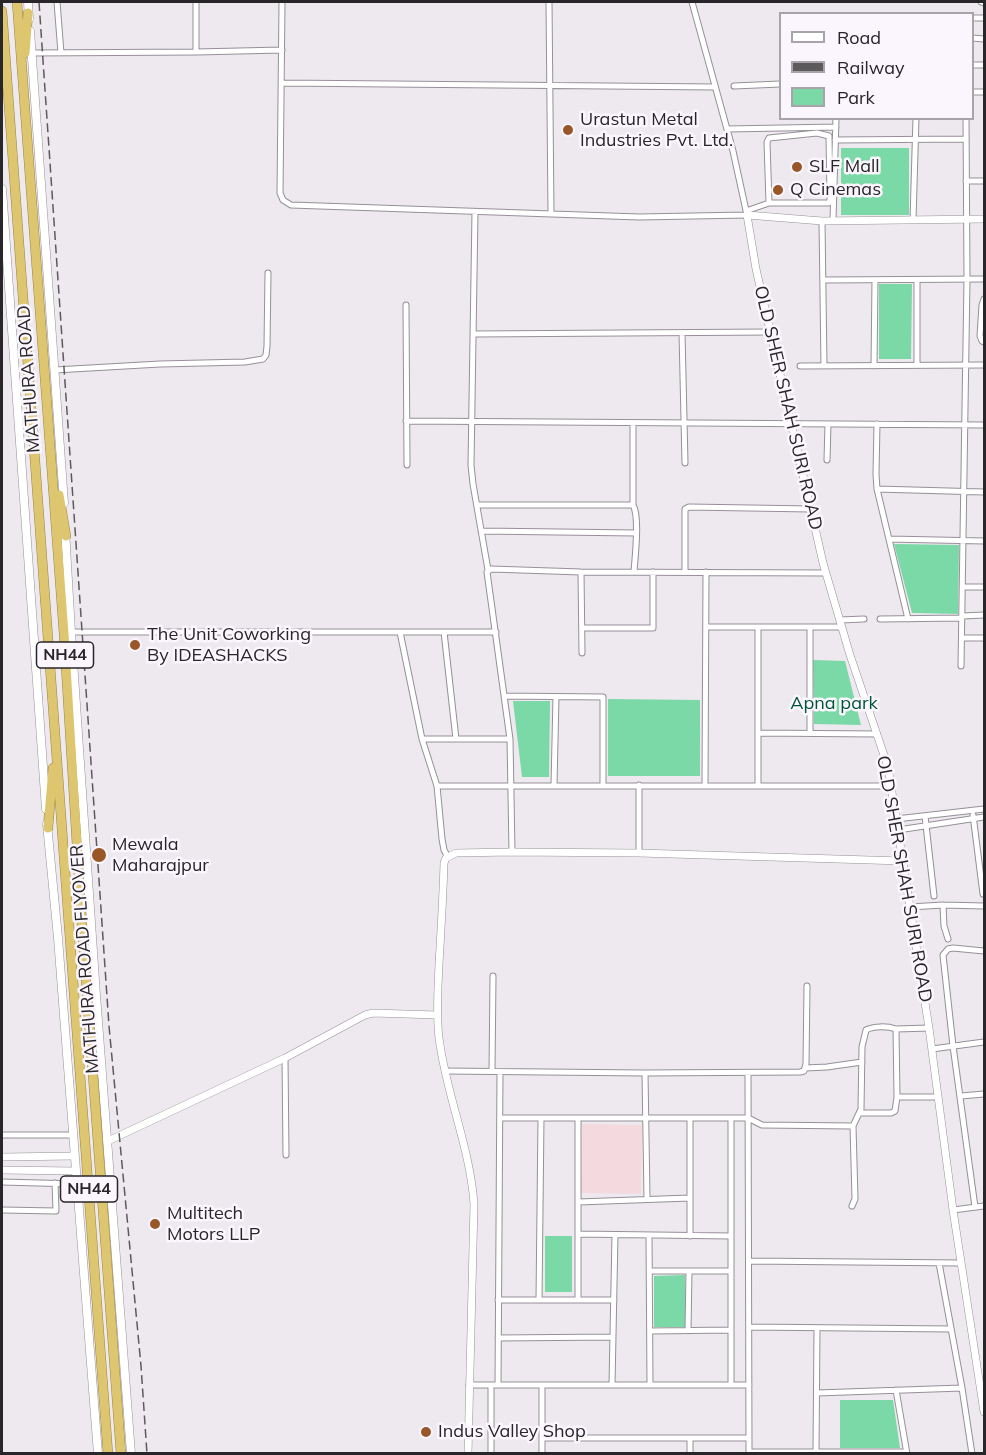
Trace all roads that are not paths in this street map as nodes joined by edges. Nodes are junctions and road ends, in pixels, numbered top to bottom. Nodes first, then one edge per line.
1 (17, 2) edge
2 (28, 2) edge
3 (57, 2) edge
4 (196, 2) edge
5 (282, 2) edge
6 (549, 2) edge
7 (692, 2) edge
8 (2, 10) edge
9 (28, 13) junction
10 (282, 50) junction
11 (196, 52) junction
12 (32, 53) junction
13 (61, 53) junction
14 (23, 82) junction
15 (282, 83) junction
16 (779, 84) edge
17 (550, 86) junction
18 (734, 86) dead end
19 (715, 87) junction
20 (836, 120) edge
21 (916, 120) edge
22 (966, 120) edge
23 (836, 127) junction
24 (727, 129) junction
25 (965, 139) junction
26 (836, 140) junction
27 (916, 140) junction
28 (966, 181) junction
29 (984, 181) edge
30 (2, 189) edge
31 (770, 203) junction
32 (475, 212) junction
33 (551, 213) junction
34 (747, 213) junction
35 (984, 219) edge
36 (833, 220) junction
37 (913, 220) junction
38 (966, 220) junction
39 (822, 221) junction
40 (268, 273) dead end
41 (967, 279) junction
42 (984, 279) edge
43 (824, 280) junction
44 (876, 280) junction
45 (917, 280) junction
46 (984, 300) edge
47 (406, 305) dead end
48 (771, 332) junction
49 (474, 333) junction
50 (682, 333) junction
51 (984, 342) edge
52 (917, 365) junction
53 (966, 365) junction
54 (984, 365) edge
55 (800, 366) dead end
56 (824, 366) junction
57 (874, 366) junction
58 (55, 370) junction
59 (406, 421) junction
60 (472, 421) junction
61 (633, 423) junction
62 (683, 423) junction
63 (791, 424) junction
64 (828, 424) junction
65 (877, 424) junction
66 (965, 425) junction
67 (984, 425) edge
68 (827, 460) dead end
69 (685, 463) dead end
70 (51, 464) junction
71 (406, 465) dead end
72 (877, 489) junction
73 (964, 492) junction
74 (984, 492) edge
75 (477, 505) junction
76 (633, 505) junction
77 (811, 508) junction
78 (481, 531) junction
79 (636, 533) junction
80 (66, 536) junction
81 (889, 539) junction
82 (963, 540) junction
83 (984, 541) edge
84 (488, 570) junction
85 (581, 572) junction
86 (634, 572) junction
87 (653, 572) junction
88 (685, 572) junction
89 (706, 572) junction
90 (826, 573) junction
91 (963, 587) junction
92 (984, 587) edge
93 (984, 615) edge
94 (962, 617) junction
95 (864, 619) dead end
96 (880, 619) dead end
97 (908, 619) junction
98 (841, 623) junction
99 (706, 627) junction
100 (758, 627) junction
101 (810, 627) junction
102 (582, 628) junction
103 (71, 632) junction
104 (400, 632) junction
105 (444, 632) junction
106 (496, 632) junction
107 (962, 638) junction
108 (984, 638) edge
109 (582, 653) dead end
110 (961, 666) dead end
111 (505, 696) junction
112 (556, 697) junction
113 (758, 733) junction
114 (810, 734) junction
115 (877, 734) junction
116 (422, 739) junction
117 (456, 739) junction
118 (510, 739) junction
119 (56, 747) junction
120 (511, 785) junction
121 (554, 785) junction
122 (603, 785) junction
123 (437, 786) junction
124 (639, 786) junction
125 (705, 786) junction
126 (758, 786) junction
127 (891, 786) junction
128 (984, 809) edge
129 (973, 811) junction
130 (925, 816) junction
131 (984, 817) edge
132 (896, 819) junction
133 (974, 819) junction
134 (926, 825) junction
135 (48, 828) junction
136 (898, 830) junction
137 (512, 852) junction
138 (639, 853) junction
139 (448, 857) junction
140 (903, 861) junction
141 (983, 894) dead end
142 (934, 896) dead end
143 (943, 905) junction
144 (984, 906) edge
145 (910, 907) junction
146 (948, 939) dead end
147 (984, 951) edge
148 (493, 976) dead end
149 (807, 986) dead end
150 (437, 1015) junction
151 (929, 1028) junction
152 (896, 1029) junction
153 (984, 1042) edge
154 (953, 1046) junction
155 (932, 1049) junction
156 (285, 1058) junction
157 (862, 1062) junction
158 (805, 1068) junction
159 (445, 1071) junction
160 (492, 1071) junction
161 (500, 1072) junction
162 (645, 1073) junction
163 (748, 1073) junction
164 (984, 1094) edge
165 (961, 1096) junction
166 (897, 1097) junction
167 (938, 1097) junction
168 (860, 1113) junction
169 (500, 1118) junction
170 (541, 1118) junction
171 (578, 1118) junction
172 (646, 1118) junction
173 (690, 1118) junction
174 (731, 1118) junction
175 (748, 1118) junction
176 (853, 1126) junction
177 (2, 1134) edge
178 (73, 1135) junction
179 (108, 1141) junction
180 (286, 1155) dead end
181 (74, 1156) junction
182 (2, 1157) edge
183 (2, 1170) edge
184 (75, 1171) junction
185 (2, 1182) edge
186 (55, 1183) junction
187 (76, 1184) junction
188 (690, 1198) junction
189 (647, 1200) junction
190 (578, 1202) junction
191 (852, 1206) dead end
192 (984, 1206) edge
193 (975, 1207) junction
194 (2, 1210) edge
195 (953, 1210) junction
196 (578, 1234) junction
197 (615, 1235) junction
198 (649, 1235) junction
199 (690, 1236) junction
200 (731, 1236) junction
201 (115, 1241) junction
202 (81, 1243) junction
203 (749, 1261) junction
204 (939, 1263) junction
205 (961, 1263) junction
206 (650, 1270) junction
207 (689, 1270) junction
208 (731, 1270) junction
209 (498, 1300) junction
210 (539, 1300) junction
211 (578, 1300) junction
212 (614, 1300) junction
213 (749, 1328) junction
214 (817, 1328) junction
215 (951, 1329) junction
216 (731, 1330) junction
217 (650, 1331) junction
218 (688, 1331) junction
219 (613, 1337) junction
220 (498, 1338) junction
221 (469, 1384) junction
222 (494, 1384) junction
223 (542, 1384) junction
224 (612, 1384) junction
225 (650, 1384) junction
226 (731, 1384) junction
227 (749, 1384) junction
228 (962, 1388) junction
229 (896, 1390) junction
230 (817, 1393) junction
231 (984, 1412) edge
232 (542, 1438) junction
233 (690, 1438) junction
234 (749, 1438) junction
235 (816, 1452) junction
236 (749, 1453) edge
237 (907, 1453) edge
238 (98, 1454) edge
239 (108, 1454) edge
240 (121, 1454) edge
241 (132, 1454) edge
242 (468, 1454) edge
243 (491, 1454) edge
244 (542, 1454) edge
245 (690, 1454) edge
246 (972, 1454) edge

1 - 14 highway, MATHURA ROAD / NH44
2 - 9 main road
3 - 13 street
4 - 11 street
5 - 10 street
6 - 17 street
7 - 19 street
8 - 119 highway, MATHURA ROAD / NH44
9 - 12 main road
9 - 14 highway
10 - 11 street
10 - 15 street
11 - 13 street
12 - 13 street
12 - 58 main road
14 - 70 highway, MATHURA ROAD / NH44
15 - 17 street
15 - 32 street
16 - 18 street
17 - 19 street
17 - 33 street
19 - 24 street
20 - 23 street
21 - 27 street
22 - 25 street
23 - 24 street
23 - 26 street
24 - 34 street
25 - 27 street
25 - 28 street
26 - 27 street
26 - 36 street
27 - 37 street
28 - 29 street
28 - 38 street
30 - 135 main road
31 - 31 street
31 - 34 street
32 - 33 street
32 - 49 street
33 - 34 street
34 - 39 street
34 - 48 street, OLD SHER SHAH SURI ROAD
35 - 38 street
36 - 37 street
36 - 39 street
37 - 38 street
38 - 41 street
39 - 43 street
40 - 58 street
41 - 42 street
41 - 45 street
41 - 53 street
43 - 44 street
43 - 56 street
44 - 45 street
44 - 57 street
45 - 52 street
46 - 51 street
47 - 59 street
48 - 50 street
48 - 63 street, OLD SHER SHAH SURI ROAD
49 - 50 street
49 - 60 street
50 - 62 street
52 - 53 street
52 - 57 street
53 - 54 street
53 - 66 street
55 - 56 street
56 - 57 street
58 - 80 main road
59 - 60 street
59 - 71 street
60 - 61 street
60 - 75 street
61 - 62 street
61 - 76 street
62 - 63 street
62 - 69 street
63 - 64 street
63 - 77 street, OLD SHER SHAH SURI ROAD
64 - 65 street
64 - 68 street
65 - 66 street
65 - 72 street
66 - 67 street
66 - 73 street
70 - 80 highway
70 - 240 highway, MATHURA ROAD FLYOVER / NH44, bridge
72 - 73 street
72 - 81 street
73 - 74 street
73 - 82 street
75 - 76 street
75 - 78 street
76 - 79 street
77 - 88 street
77 - 90 street, OLD SHER SHAH SURI ROAD
78 - 79 street
78 - 84 street
79 - 86 street
80 - 103 main road
81 - 82 street
81 - 97 street
82 - 83 street
82 - 91 street
84 - 85 street
84 - 106 street
85 - 86 street
85 - 102 street
86 - 87 street
87 - 88 street
87 - 102 street
88 - 89 street
89 - 90 street
89 - 99 street
90 - 98 street, OLD SHER SHAH SURI ROAD
91 - 92 street
91 - 94 street
93 - 94 street
94 - 97 street
94 - 107 street
95 - 98 street
96 - 97 street
98 - 101 street
98 - 115 street, OLD SHER SHAH SURI ROAD
99 - 100 street
99 - 125 street
100 - 101 street
100 - 113 street
101 - 114 street
102 - 109 street
103 - 104 street
103 - 179 main road
104 - 105 street
104 - 116 street
105 - 106 street
105 - 117 street
106 - 111 street
107 - 108 street
107 - 110 street
111 - 112 street
111 - 118 street
112 - 121 street
112 - 122 street
113 - 114 street
113 - 126 street
114 - 115 street
115 - 127 street, OLD SHER SHAH SURI ROAD
116 - 117 street
116 - 123 street
117 - 118 street
118 - 120 street
119 - 135 highway
119 - 239 highway, MATHURA ROAD FLYOVER / NH44, bridge
120 - 121 street
120 - 123 street
120 - 137 street
121 - 122 street
122 - 124 street
123 - 139 street
124 - 125 street
124 - 138 street
125 - 126 street
126 - 127 street
127 - 132 street, OLD SHER SHAH SURI ROAD
128 - 129 street
129 - 130 street
129 - 133 street
130 - 132 street
130 - 134 street
131 - 133 street
132 - 136 street, OLD SHER SHAH SURI ROAD
133 - 134 street
133 - 141 street
134 - 136 street
134 - 142 street
135 - 178 main road
136 - 140 street, OLD SHER SHAH SURI ROAD
137 - 138 street
137 - 139 street
138 - 140 street
139 - 150 street
140 - 145 street, OLD SHER SHAH SURI ROAD
143 - 144 street
143 - 145 street
143 - 146 street
145 - 151 street, OLD SHER SHAH SURI ROAD
147 - 154 street
148 - 160 street
149 - 158 street
150 - 156 street
150 - 159 street
151 - 152 street
151 - 155 street, OLD SHER SHAH SURI ROAD
152 - 157 street
152 - 166 street
153 - 154 street
154 - 155 street
154 - 165 street
155 - 167 street, OLD SHER SHAH SURI ROAD
156 - 179 street
156 - 180 street
157 - 158 street
157 - 168 street
158 - 163 street
159 - 160 street
159 - 221 street
160 - 161 street
161 - 162 street
161 - 169 street
162 - 163 street
162 - 172 street
163 - 175 street
164 - 165 street
165 - 193 street
166 - 167 street
166 - 168 street
167 - 195 street, OLD SHER SHAH SURI ROAD
168 - 176 street
169 - 170 street
169 - 209 street
170 - 171 street
170 - 210 street
171 - 172 street
171 - 190 street
172 - 173 street
172 - 189 street
173 - 174 street
173 - 188 street
174 - 175 street
174 - 200 street
175 - 176 street
175 - 203 street
176 - 191 street
177 - 178 street
178 - 181 main road
179 - 201 main road
181 - 182 street
181 - 184 main road
183 - 184 street
184 - 187 main road
185 - 186 street
186 - 187 street
186 - 194 street
187 - 202 main road
188 - 189 street
188 - 199 street
189 - 190 street
190 - 196 street
192 - 193 street
193 - 195 street
195 - 205 street, OLD SHER SHAH SURI ROAD
196 - 197 street
196 - 211 street
197 - 198 street
197 - 212 street
198 - 199 street
198 - 206 street
199 - 200 street
200 - 208 street
201 - 202 main road
201 - 241 main road
202 - 238 main road
203 - 204 street
203 - 213 street
204 - 205 street
204 - 215 street
205 - 231 street, OLD SHER SHAH SURI ROAD
206 - 207 street
206 - 217 street
207 - 208 street
207 - 218 street
208 - 216 street
209 - 210 street
209 - 220 street
210 - 211 street
211 - 212 street
212 - 219 street
213 - 214 street
213 - 227 street
214 - 215 street
214 - 230 street
215 - 228 street
216 - 218 street
216 - 226 street
217 - 218 street
217 - 225 street
219 - 220 street
219 - 224 street
220 - 222 street
221 - 222 street
221 - 242 street
222 - 223 street
222 - 243 street
223 - 224 street
223 - 232 street
224 - 225 street
225 - 226 street
226 - 227 street
227 - 234 street
228 - 229 street
228 - 246 street
229 - 230 street
229 - 237 street
230 - 235 street
232 - 233 street
232 - 244 street
233 - 234 street
233 - 245 street
234 - 236 street
235 - 236 street
235 - 237 street

